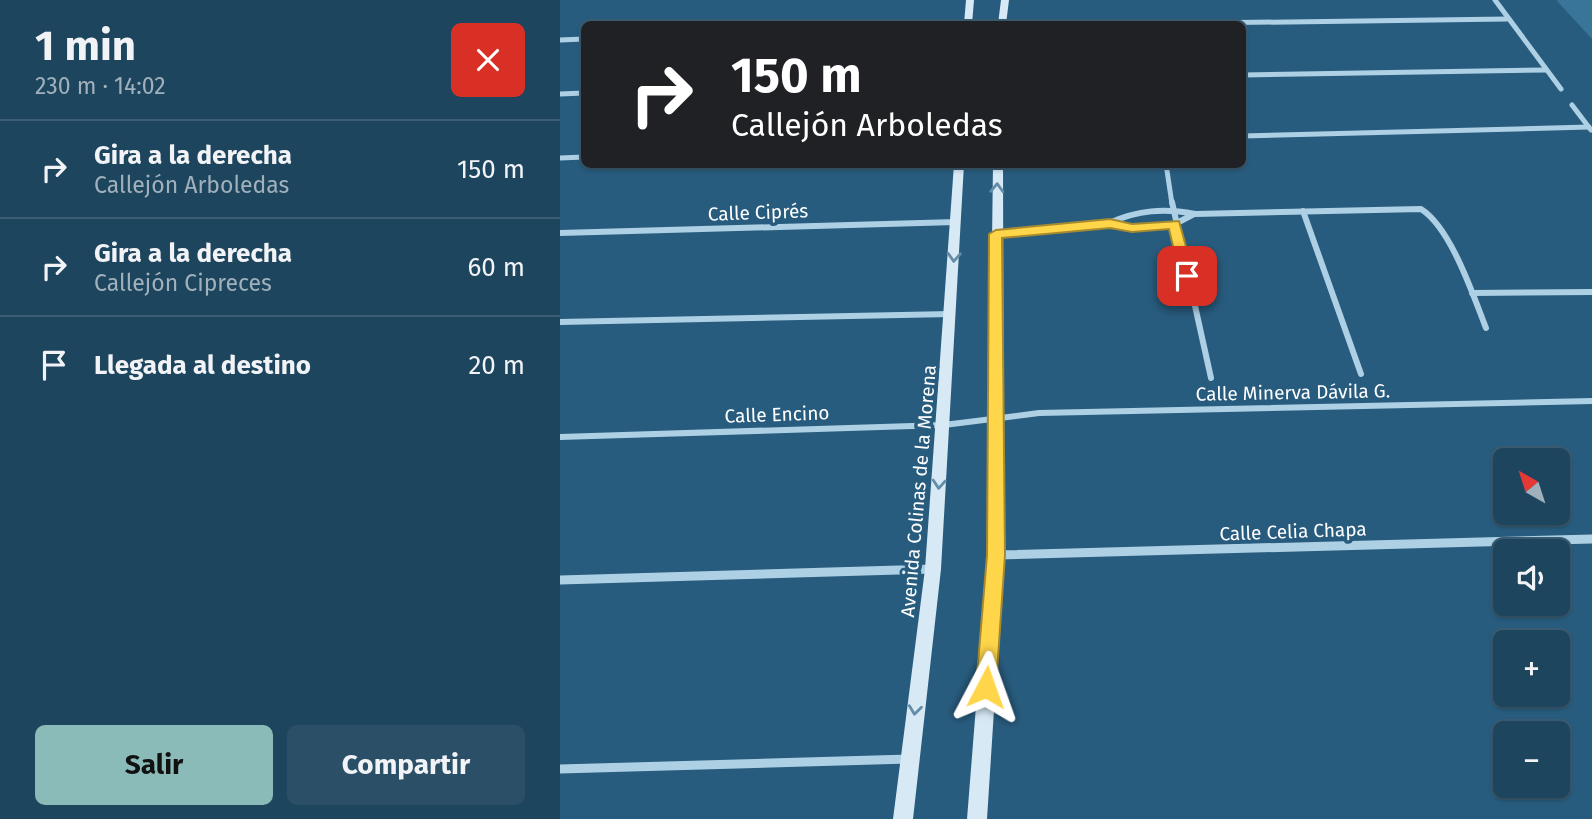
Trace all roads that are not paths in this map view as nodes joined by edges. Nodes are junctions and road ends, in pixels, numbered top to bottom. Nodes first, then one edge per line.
1 (970, 0) edge
2 (1005, 0) edge
3 (1495, 0) edge
4 (1507, 19) junction
5 (968, 21) edge
6 (1002, 21) edge
7 (1246, 22) edge
8 (581, 39) edge
9 (560, 40) edge
10 (1546, 70) junction
11 (1246, 75) edge
12 (1561, 89) dead end
13 (581, 93) edge
14 (560, 94) edge
15 (1572, 105) dead end
16 (1591, 129) edge
17 (1246, 136) edge
18 (581, 157) edge
19 (560, 158) edge
20 (959, 168) edge
21 (998, 168) edge
22 (1167, 168) edge
23 (1172, 209) junction
24 (1303, 211) junction
25 (1195, 214) junction
26 (956, 222) junction
27 (1110, 223) junction
28 (1175, 224) junction
29 (560, 233) edge
30 (996, 234) junction
31 (1592, 292) edge
32 (1472, 293) junction
33 (951, 314) junction
34 (560, 322) edge
35 (1486, 328) dead end
36 (1361, 374) dead end
37 (1210, 379) dead end
38 (1592, 401) edge
39 (995, 419) junction
40 (944, 425) junction
41 (560, 437) edge
42 (1592, 539) edge
43 (996, 555) junction
44 (933, 569) junction
45 (560, 580) edge
46 (909, 759) junction
47 (560, 769) edge
48 (903, 819) edge
49 (977, 819) edge

1 - 5 street
2 - 6 street
3 - 4 street
4 - 7 street
4 - 10 street
8 - 9 street
10 - 11 street
10 - 12 street
13 - 14 street
15 - 16 street
16 - 17 street
18 - 19 street
20 - 26 street, Avenida Colinas de la Morena
30 -> 21 street
22 - 23 street
23 - 25 street
23 - 27 street
23 - 28 street
24 - 25 street
24 - 32 street
24 - 36 street
25 - 28 street
26 - 29 street, Calle Ciprés
26 -> 33 street, Avenida Colinas de la Morena
27 - 28 street
27 - 30 street
28 - 37 street
30 - 39 street
31 - 32 street
32 - 35 street
33 - 34 street
33 - 40 street, Avenida Colinas de la Morena
38 - 39 street, Calle Minerva Dávila G.
39 - 40 street, Calle Encino
39 - 43 street
40 - 41 street, Calle Encino
40 -> 44 street, Avenida Colinas de la Morena
42 - 43 street, Calle Celia Chapa
43 - 49 street
44 - 45 street
44 -> 46 street, Avenida Colinas de la Morena
46 - 47 street
46 - 48 street, Avenida Colinas de la Morena

